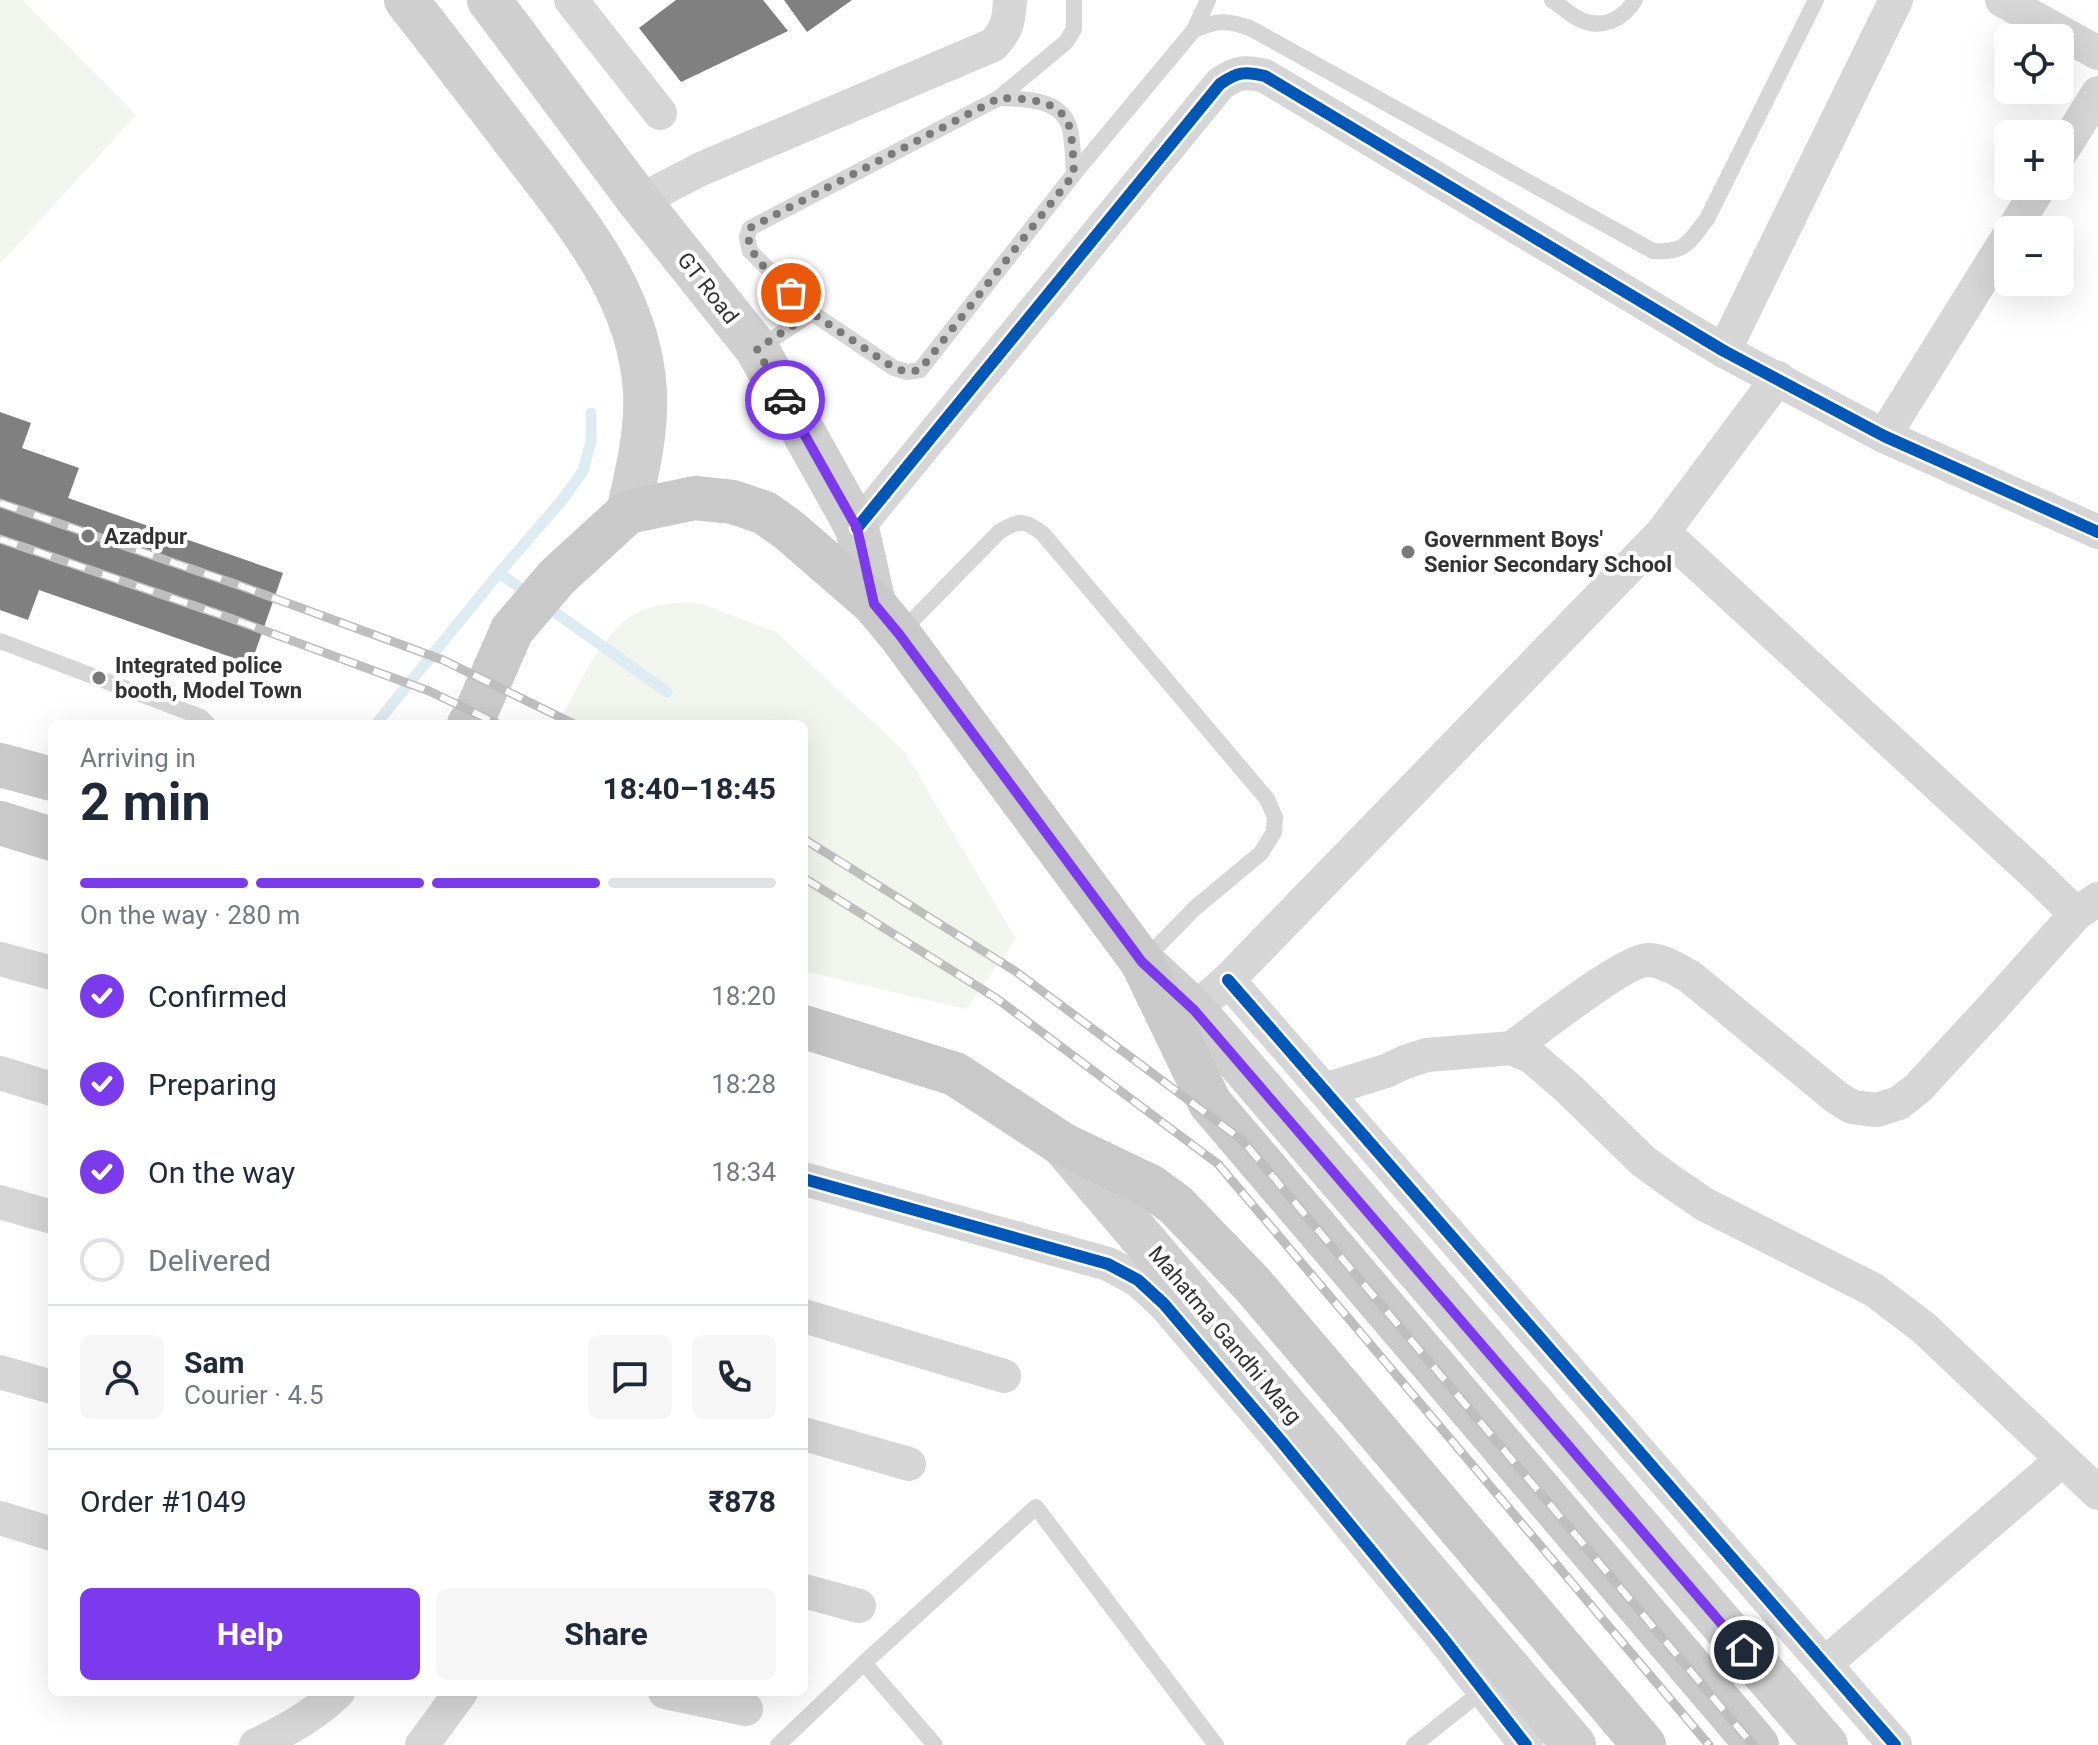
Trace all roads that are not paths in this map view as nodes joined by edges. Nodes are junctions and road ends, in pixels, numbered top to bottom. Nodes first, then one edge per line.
1 (406, 0) edge
2 (489, 0) edge
3 (571, 0) edge
4 (1010, 0) edge
5 (1074, 0) edge
6 (1208, 0) edge
7 (1552, 0) edge
8 (1635, 0) edge
9 (1816, 0) edge
10 (1896, 0) edge
11 (2002, 0) edge
12 (1194, 30) junction
13 (2098, 53) edge
14 (2098, 93) edge
15 (999, 98) junction
16 (660, 113) dead end
17 (2074, 132) edge
18 (1074, 174) junction
19 (639, 201) junction
20 (1994, 259) edge
21 (812, 313) junction
22 (757, 349) junction
23 (1724, 351) junction
24 (1778, 378) junction
25 (1884, 436) junction
26 (628, 512) junction
27 (857, 528) junction
28 (1663, 532) junction
29 (2098, 532) edge
30 (886, 619) junction
31 (0, 641) edge
32 (204, 720) edge
33 (474, 720) edge
34 (0, 765) edge
35 (48, 778) edge
36 (0, 823) edge
37 (48, 838) edge
38 (2087, 906) edge
39 (0, 959) edge
40 (1142, 962) junction
41 (48, 972) edge
42 (1228, 980) junction
43 (1194, 1010) junction
44 (808, 1028) edge
45 (1512, 1048) junction
46 (0, 1073) edge
47 (48, 1088) edge
48 (1324, 1090) junction
49 (1062, 1144) junction
50 (808, 1180) edge
51 (0, 1202) edge
52 (48, 1216) edge
53 (808, 1317) edge
54 (0, 1372) edge
55 (1004, 1376) dead end
56 (48, 1386) edge
57 (808, 1435) edge
58 (2062, 1460) junction
59 (909, 1464) dead end
60 (2098, 1493) edge
61 (0, 1518) edge
62 (48, 1533) edge
63 (808, 1592) edge
64 (859, 1606) dead end
65 (864, 1663) junction
66 (1826, 1663) junction
67 (1496, 1679) junction
68 (334, 1696) edge
69 (458, 1696) edge
70 (684, 1696) edge
71 (746, 1709) dead end
72 (256, 1745) edge
73 (422, 1745) edge
74 (778, 1745) edge
75 (935, 1745) edge
76 (1216, 1745) edge
77 (1414, 1745) edge
78 (1526, 1745) edge
79 (1574, 1745) edge
80 (1644, 1745) edge
81 (1757, 1745) edge
82 (1826, 1745) edge
83 (1895, 1745) edge

1 - 26 main road
2 - 19 main road, GT Road
3 - 16 street
4 - 19 street
5 - 15 lane
6 - 12 lane
7 - 8 lane
9 - 12 lane
10 - 23 street
11 - 13 street
12 - 18 lane
14 - 17 street
15 - 18 lane
15 - 21 lane
18 - 21 lane
19 - 22 main road, GT Road
20 - 25 street
21 - 22 lane
22 - 27 main road, GT Road
23 - 24 street
23 - 27 street
24 - 25 street
24 - 28 street
25 - 29 street
26 - 30 main road
26 - 33 main road
27 - 30 main road, GT Road
28 - 38 street
28 - 42 street
30 - 40 main road
30 - 40 lane
31 - 32 lane
34 - 35 main road
36 - 37 main road
38 - 45 street
39 - 41 street
40 - 43 main road
40 - 81 main road
42 - 43 street
42 - 48 street
43 - 82 main road
44 - 49 main road, Mahatma Gandhi Marg
45 - 48 street
45 - 58 street
46 - 47 street
48 - 66 street
49 - 67 main road, Mahatma Gandhi Marg
49 - 80 main road
50 - 67 street
51 - 52 street
53 - 55 street
54 - 56 street
57 - 59 street
58 - 60 street
58 - 66 street
61 - 62 street
63 - 64 street
65 - 74 lane
65 - 75 lane
65 - 76 lane
66 - 83 street
67 - 77 lane
67 - 78 street
67 - 79 main road, Mahatma Gandhi Marg
68 - 72 street
69 - 73 street
70 - 71 street

